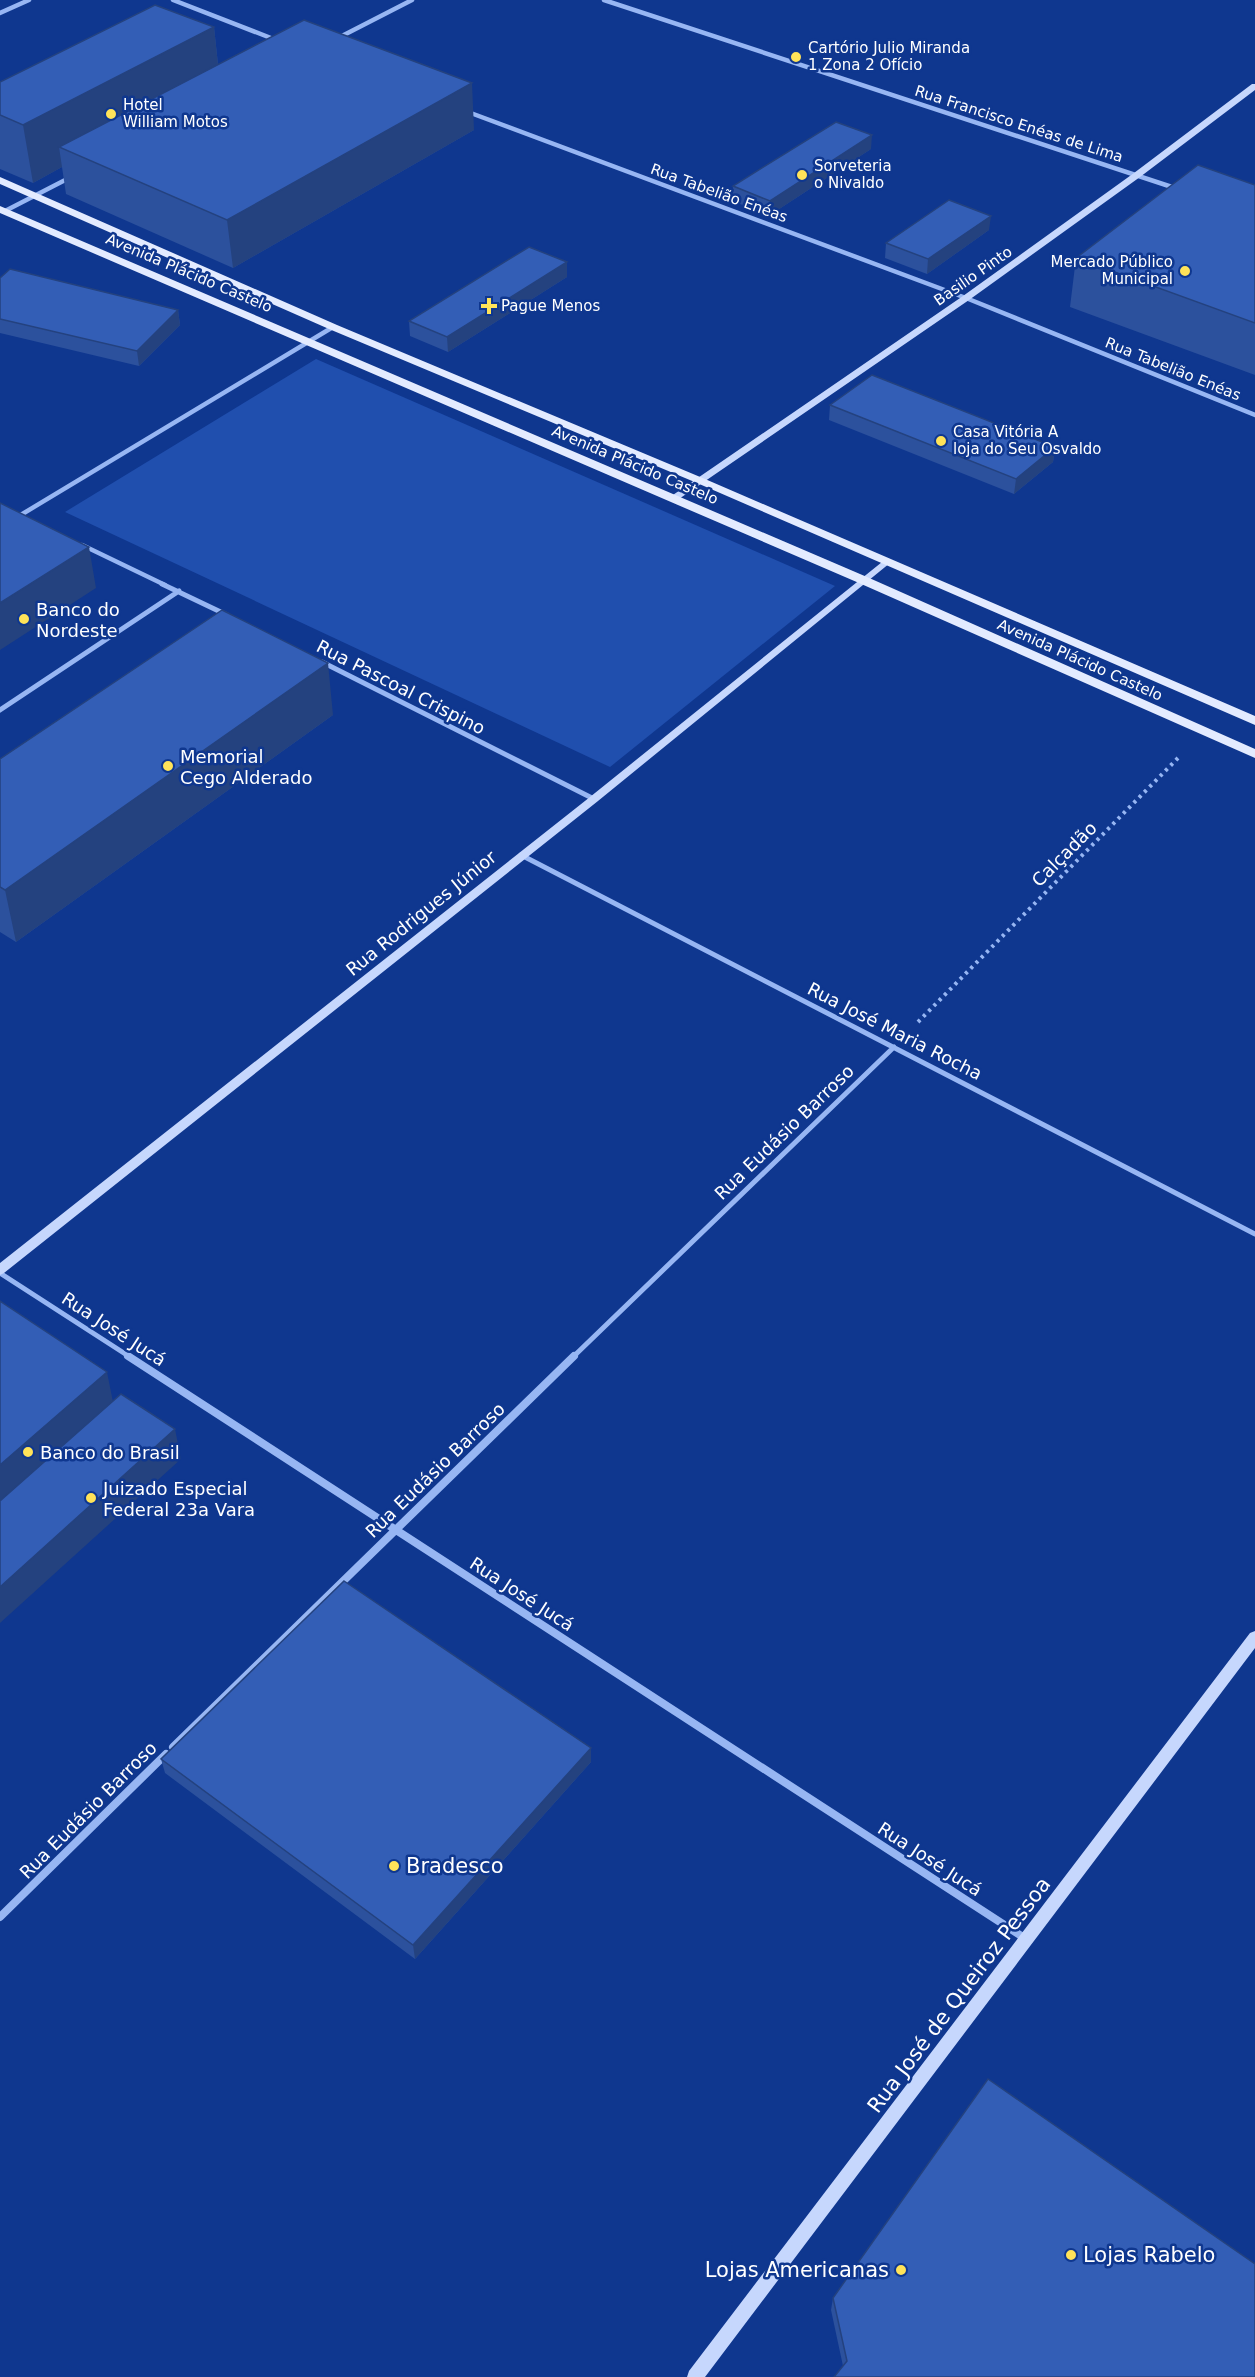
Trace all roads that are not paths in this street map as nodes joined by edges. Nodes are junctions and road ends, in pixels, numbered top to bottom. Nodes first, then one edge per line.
1 (29, 0) edge
2 (173, 0) edge
3 (412, 0) edge
4 (604, 0) edge
5 (0, 13) edge
6 (277, 41) edge
7 (329, 42) edge
8 (1255, 86) edge
9 (465, 111) edge
10 (78, 173) edge
11 (1137, 175) junction
12 (0, 180) edge
13 (1180, 190) edge
14 (36, 195) junction
15 (2, 210) edge
16 (966, 298) junction
17 (333, 327) junction
18 (308, 342) junction
19 (1255, 415) edge
20 (701, 481) junction
21 (673, 499) junction
22 (9, 511) edge
23 (19, 516) junction
24 (30, 521) edge
25 (72, 541) edge
26 (887, 561) junction
27 (862, 580) junction
28 (179, 591) junction
29 (233, 617) edge
30 (318, 660) edge
31 (0, 710) edge
32 (1255, 721) edge
33 (1255, 754) edge
34 (594, 799) junction
35 (521, 855) junction
36 (894, 1047) junction
37 (1255, 1234) edge
38 (0, 1272) edge
39 (395, 1529) junction
40 (1255, 1637) edge
41 (0, 1917) edge
42 (1027, 1940) junction
43 (695, 2377) edge

1 - 5 street
2 - 6 street
3 - 7 street
4 - 11 street, Rua Francisco Enéas de Lima
8 - 11 main road, Basilio Pinto
9 - 16 street, Rua Tabelião Enéas
10 - 14 street
11 - 13 street, Rua Francisco Enéas de Lima
11 - 16 main road, Basilio Pinto
12 - 14 main road, Avenida Plácido Castelo
14 - 15 street
14 - 17 main road, Avenida Plácido Castelo
15 - 18 main road, Avenida Plácido Castelo
16 - 19 street, Rua Tabelião Enéas
16 - 20 main road, Basilio Pinto
17 - 18 street
17 - 20 main road, Avenida Plácido Castelo
18 - 21 main road, Avenida Plácido Castelo
18 - 23 street
20 - 21 main road, Basilio Pinto
20 - 26 main road, Avenida Plácido Castelo
21 - 27 main road, Avenida Plácido Castelo
22 - 23 street
23 - 24 street
25 - 28 street
26 - 27 main road, Rua Rodrigues Júnior
26 - 32 main road, Avenida Plácido Castelo
27 - 33 main road, Avenida Plácido Castelo
27 - 34 main road, Rua Rodrigues Júnior
28 - 29 street
28 - 31 street
30 - 34 street, Rua Pascoal Crispino
34 - 35 main road, Rua Rodrigues Júnior
35 - 36 street, Rua José Maria Rocha
35 - 38 main road, Rua Rodrigues Júnior
36 - 37 street, Rua José Maria Rocha
36 - 39 street, Rua Eudásio Barroso
38 - 39 street, Rua José Jucá
39 - 41 street, Rua Eudásio Barroso
39 - 42 street, Rua José Jucá
40 - 42 main road, Rua José de Queiroz Pessoa
42 - 43 main road, Rua José de Queiroz Pessoa

